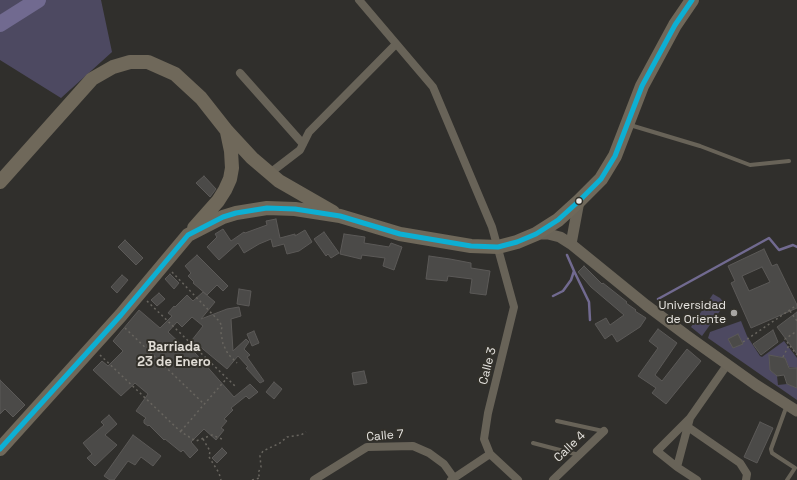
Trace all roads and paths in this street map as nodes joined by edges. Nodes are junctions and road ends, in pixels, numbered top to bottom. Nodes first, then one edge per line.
1 (359, 0) edge
2 (692, 0) edge
3 (396, 44) junction
4 (240, 73) dead end
5 (628, 124) junction
6 (227, 131) junction
7 (303, 144) junction
8 (789, 161) dead end
9 (270, 174) junction
10 (0, 182) edge
11 (579, 201) junction
12 (340, 216) junction
13 (536, 234) junction
14 (188, 235) junction
15 (571, 244) junction
16 (498, 247) junction
17 (163, 265) junction
18 (139, 293) junction
19 (797, 305) edge
20 (789, 310) junction
21 (117, 320) junction
22 (797, 321) edge
23 (797, 331) edge
24 (743, 342) dead end
25 (789, 345) junction
26 (92, 347) junction
27 (797, 356) edge
28 (783, 357) dead end
29 (237, 363) dead end
30 (727, 365) junction
31 (227, 378) junction
32 (236, 387) dead end
33 (204, 404) junction
34 (792, 408) edge
35 (690, 418) junction
36 (557, 421) dead end
37 (688, 427) junction
38 (604, 431) joint
39 (181, 432) junction
40 (306, 432) dead end
41 (203, 439) junction
42 (222, 439) dead end
43 (533, 443) dead end
44 (0, 449) edge
45 (490, 454) junction
46 (579, 455) junction
47 (677, 467) junction
48 (452, 479) edge
49 (221, 480) edge
50 (252, 480) edge
51 (314, 480) edge
52 (518, 480) edge
53 (553, 480) edge
54 (697, 480) edge
55 (746, 480) edge
56 (787, 480) edge

1 - 3 street, Calle 3
2 - 5 highway
3 - 7 street
3 - 16 street, Calle 3
4 - 7 street
5 - 8 lane
5 - 11 highway
6 - 9 highway
6 - 10 highway
6 - 14 highway
7 - 9 street
9 - 12 highway
11 - 13 highway
11 - 15 street
12 - 14 highway
12 - 16 highway
13 - 15 street
13 - 16 highway
14 - 17 highway
15 - 30 street
16 - 45 street, Calle 3
17 - 18 highway
17 - 29 path
18 - 21 highway
18 - 31 path
19 - 20 path
20 - 22 path
20 - 24 path
21 - 26 highway
21 - 33 path
23 - 25 path
25 - 27 path
25 - 28 path
26 - 39 path
26 - 44 highway
30 - 34 street
30 - 35 street
31 - 32 path
31 - 33 path
33 - 39 path
34 - 56 lane
35 - 37 street
35 - 47 street
36 - 38 lane
37 - 47 street
37 - 55 street
38 - 46 street, Calle 4
39 - 41 path
40 - 50 path
41 - 42 path
41 - 49 path
43 - 46 lane
45 - 48 street
45 - 52 street
46 - 53 street, Calle 4
47 - 54 street
48 - 51 street, Calle 7

